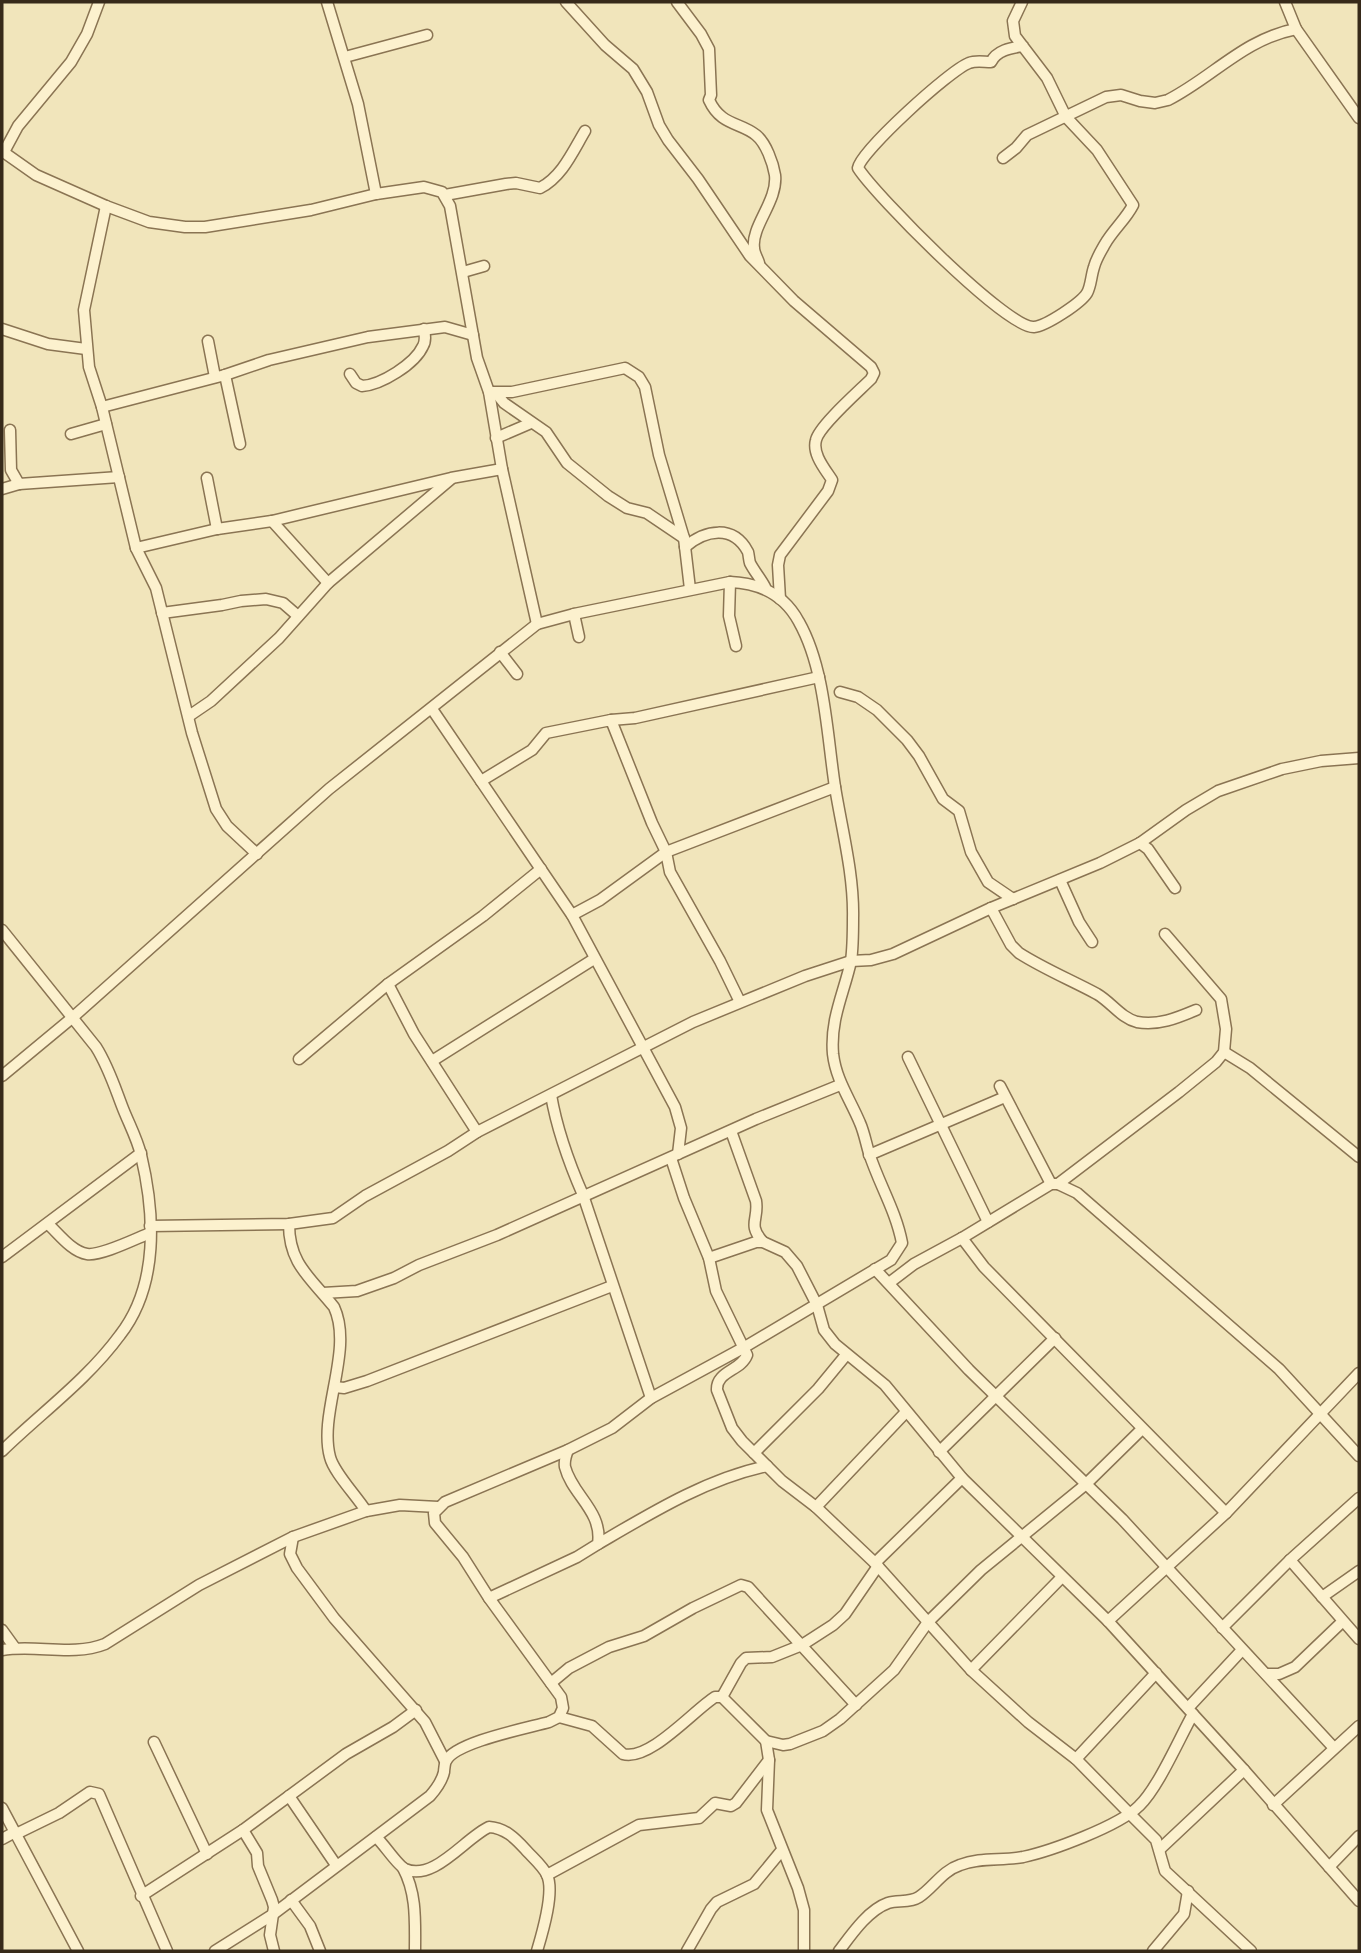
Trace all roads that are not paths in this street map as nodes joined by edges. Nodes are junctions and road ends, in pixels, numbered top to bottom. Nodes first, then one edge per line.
1 (99, 2) edge
2 (327, 2) edge
3 (566, 2) edge
4 (677, 2) edge
5 (1022, 2) edge
6 (1285, 2) edge
7 (1296, 29) junction
8 (427, 34) dead end
9 (1023, 46) junction
10 (345, 57) junction
11 (1066, 117) junction
12 (1359, 118) edge
13 (585, 131) dead end
14 (3, 152) edge
15 (1003, 158) dead end
16 (376, 194) junction
17 (445, 195) junction
18 (106, 206) junction
19 (484, 266) dead end
20 (761, 268) junction
21 (463, 272) junction
22 (2, 329) edge
23 (424, 329) junction
24 (473, 335) junction
25 (208, 341) dead end
26 (86, 349) junction
27 (350, 374) dead end
28 (220, 376) junction
29 (493, 393) junction
30 (102, 407) junction
31 (531, 423) junction
32 (106, 424) junction
33 (10, 430) dead end
34 (71, 434) dead end
35 (496, 438) junction
36 (240, 444) dead end
37 (502, 469) junction
38 (119, 477) junction
39 (207, 478) dead end
40 (451, 478) junction
41 (19, 484) junction
42 (2, 489) edge
43 (272, 521) junction
44 (218, 529) junction
45 (685, 543) junction
46 (136, 548) junction
47 (730, 582) junction
48 (328, 583) junction
49 (765, 587) junction
50 (690, 589) junction
51 (780, 599) junction
52 (162, 613) junction
53 (574, 614) junction
54 (298, 616) junction
55 (537, 624) junction
56 (579, 637) dead end
57 (737, 646) dead end
58 (499, 652) junction
59 (517, 674) dead end
60 (819, 677) junction
61 (840, 691) dead end
62 (432, 709) junction
63 (190, 716) junction
64 (611, 720) junction
65 (1359, 758) edge
66 (481, 781) junction
67 (835, 787) junction
68 (1140, 844) junction
69 (666, 852) junction
70 (257, 854) junction
71 (541, 869) junction
72 (1060, 880) junction
73 (1175, 888) dead end
74 (1013, 899) junction
75 (991, 908) junction
76 (572, 915) junction
77 (2, 930) edge
78 (1165, 934) dead end
79 (1092, 942) dead end
80 (594, 959) junction
81 (851, 961) junction
82 (388, 984) junction
83 (740, 1002) junction
84 (1196, 1010) dead end
85 (72, 1018) junction
86 (644, 1046) junction
87 (1224, 1052) junction
88 (908, 1057) dead end
89 (299, 1059) dead end
90 (432, 1061) junction
91 (2, 1076) edge
92 (840, 1085) junction
93 (1000, 1086) dead end
94 (551, 1095) junction
95 (1005, 1097) junction
96 (939, 1124) junction
97 (731, 1131) junction
98 (477, 1132) junction
99 (141, 1153) junction
100 (869, 1155) junction
101 (674, 1156) junction
102 (1359, 1157) edge
103 (1054, 1184) junction
104 (583, 1195) junction
105 (988, 1222) junction
106 (48, 1224) junction
107 (289, 1224) junction
108 (150, 1230) junction
109 (962, 1238) junction
110 (763, 1242) junction
111 (2, 1257) edge
112 (709, 1258) junction
113 (875, 1269) junction
114 (889, 1283) junction
115 (612, 1286) junction
116 (323, 1293) junction
117 (817, 1305) junction
118 (1055, 1338) junction
119 (743, 1349) junction
120 (846, 1355) junction
121 (1359, 1373) edge
122 (335, 1387) junction
123 (995, 1396) junction
124 (651, 1398) junction
125 (906, 1412) junction
126 (1320, 1415) junction
127 (1142, 1429) junction
128 (568, 1450) junction
129 (2, 1451) edge
130 (939, 1452) junction
131 (754, 1453) junction
132 (1359, 1457) edge
133 (767, 1466) junction
134 (962, 1478) junction
135 (1085, 1485) junction
136 (1359, 1498) edge
137 (438, 1507) junction
138 (816, 1507) junction
139 (366, 1511) junction
140 (1226, 1513) junction
141 (1021, 1536) junction
142 (293, 1537) junction
143 (598, 1544) junction
144 (1290, 1560) junction
145 (877, 1564) junction
146 (1166, 1566) junction
147 (1359, 1570) edge
148 (1062, 1577) junction
149 (1322, 1597) junction
150 (489, 1598) junction
151 (1108, 1621) junction
152 (929, 1622) junction
153 (1342, 1622) junction
154 (1222, 1628) junction
155 (2, 1630) edge
156 (1359, 1639) edge
157 (803, 1645) junction
158 (15, 1648) junction
159 (2, 1650) edge
160 (1242, 1650) junction
161 (971, 1670) junction
162 (1156, 1673) junction
163 (1266, 1674) junction
164 (551, 1683) junction
165 (722, 1697) junction
166 (856, 1705) junction
167 (416, 1710) junction
168 (1190, 1711) junction
169 (559, 1717) junction
170 (1359, 1726) edge
171 (766, 1741) junction
172 (154, 1742) dead end
173 (1334, 1748) junction
174 (1076, 1759) junction
175 (769, 1760) junction
176 (445, 1761) junction
177 (1244, 1770) junction
178 (289, 1796) junction
179 (1273, 1805) junction
180 (2, 1808) edge
181 (1130, 1814) junction
182 (243, 1830) junction
183 (16, 1833) junction
184 (1359, 1836) edge
185 (376, 1837) junction
186 (2, 1839) edge
187 (1160, 1849) junction
188 (782, 1850) junction
189 (207, 1854) junction
190 (335, 1865) junction
191 (1329, 1867) junction
192 (403, 1868) junction
193 (547, 1875) junction
194 (1188, 1891) junction
195 (142, 1896) junction
196 (291, 1900) junction
197 (1359, 1902) edge
198 (1205, 1907) junction
199 (1184, 1914) junction
200 (272, 1915) junction
201 (78, 1951) edge
202 (167, 1951) edge
203 (215, 1951) edge
204 (274, 1951) edge
205 (320, 1951) edge
206 (415, 1951) edge
207 (537, 1951) edge
208 (687, 1951) edge
209 (804, 1951) edge
210 (839, 1951) edge
211 (1153, 1951) edge
212 (1251, 1951) edge

1 - 14 street
2 - 10 street
3 - 20 street
4 - 20 street
5 - 9 street
6 - 7 street
7 - 11 street
7 - 12 street
8 - 10 street
9 - 11 street
9 - 11 street
10 - 16 street
11 - 15 street
13 - 17 street
14 - 18 street
16 - 17 street
16 - 18 street
17 - 21 street
18 - 26 street
19 - 21 street
20 - 51 street
21 - 24 street
22 - 26 street
23 - 24 street
23 - 27 street
23 - 28 street
24 - 29 street
25 - 28 street
26 - 30 street
28 - 30 street
28 - 36 street
29 - 31 street
29 - 35 street
29 - 45 street
30 - 32 street
31 - 35 street
31 - 45 street
32 - 34 street
32 - 38 street
33 - 41 street
35 - 37 street
37 - 40 street
37 - 55 street
38 - 41 street
38 - 46 street
39 - 44 street
40 - 43 street
40 - 48 street
41 - 42 street
43 - 44 street
43 - 48 street
44 - 46 street
45 - 49 street
45 - 50 street
46 - 52 street
47 - 49 street
47 - 50 street
47 - 57 street
48 - 54 street
49 - 51 street
50 - 53 street
51 - 60 street
52 - 54 street
52 - 63 street
53 - 55 street
53 - 56 street
54 - 63 street
55 - 58 street
58 - 59 street
58 - 62 street
60 - 64 street
60 - 67 street
61 - 74 street
62 - 66 street
62 - 70 street
63 - 70 street
64 - 66 street
64 - 69 street
65 - 68 street
66 - 71 street
67 - 69 street
67 - 81 street
68 - 72 street
68 - 73 street
69 - 76 street
69 - 83 street
70 - 85 street
71 - 76 street
71 - 82 street
72 - 74 street
72 - 79 street
74 - 75 street
75 - 81 street
75 - 84 street
76 - 80 street
77 - 85 street
78 - 87 street
80 - 86 street
80 - 90 street
81 - 83 street
81 - 92 street
82 - 89 street
82 - 90 street
83 - 86 street
85 - 91 street
85 - 99 street
86 - 94 street
86 - 101 street
87 - 102 street
87 - 103 street
88 - 96 street
90 - 98 street
92 - 97 street
92 - 100 street
93 - 95 street
94 - 98 street
94 - 104 street
95 - 96 street
95 - 103 street
96 - 100 street
96 - 105 street
97 - 101 street
97 - 110 street
98 - 107 street
99 - 106 street
99 - 108 street
100 - 113 street
101 - 104 street
101 - 112 street
103 - 105 street
103 - 126 street
104 - 115 street
104 - 116 street
105 - 109 street
106 - 108 street
106 - 111 street
107 - 108 street
107 - 116 street
108 - 129 street
109 - 114 street
109 - 118 street
110 - 112 street
110 - 117 street
112 - 119 street
113 - 114 street
113 - 117 street
114 - 123 street
115 - 122 street
115 - 124 street
116 - 122 street
117 - 119 street
117 - 120 street
118 - 123 street
118 - 127 street
119 - 124 street
119 - 131 street
120 - 125 street
120 - 131 street
121 - 126 street
122 - 139 street
123 - 130 street
123 - 135 street
124 - 128 street
125 - 130 street
125 - 138 street
126 - 132 street
126 - 140 street
127 - 135 street
127 - 140 street
128 - 137 street
128 - 143 street
130 - 134 street
131 - 133 street
133 - 138 street
133 - 143 street
134 - 141 street
134 - 145 street
135 - 141 street
135 - 146 street
136 - 144 street
137 - 139 street
137 - 150 street
138 - 145 street
139 - 142 street
140 - 146 street
141 - 148 street
141 - 152 street
142 - 158 street
142 - 167 street
143 - 150 street
144 - 149 street
144 - 154 street
145 - 152 street
145 - 157 street
146 - 151 street
146 - 154 street
147 - 149 street
148 - 151 street
148 - 161 street
149 - 153 street
150 - 164 street
151 - 162 street
152 - 161 street
152 - 166 street
153 - 156 street
153 - 163 street
154 - 160 street
155 - 158 street
157 - 164 street
157 - 165 street
157 - 166 street
158 - 159 street
160 - 163 street
160 - 168 street
161 - 174 street
162 - 168 street
162 - 174 street
163 - 173 street
164 - 169 street
165 - 169 street
165 - 171 street
166 - 171 street
167 - 176 street
167 - 178 street
168 - 177 street
168 - 181 street
169 - 176 street
170 - 173 street
171 - 175 street
172 - 189 street
173 - 179 street
174 - 181 street
175 - 188 street
175 - 193 street
176 - 185 street
177 - 179 street
177 - 187 street
178 - 182 street
178 - 190 street
179 - 191 street
180 - 183 street
181 - 187 street
181 - 210 street
182 - 189 street
182 - 200 street
183 - 186 street
183 - 195 street
183 - 201 street
184 - 191 street
185 - 190 street
185 - 192 street
187 - 194 street
188 - 208 street
188 - 209 street
189 - 195 street
190 - 196 street
191 - 197 street
192 - 193 street
192 - 206 street
193 - 207 street
194 - 198 street
194 - 199 street
195 - 202 street
196 - 200 street
196 - 205 street
198 - 199 street
198 - 212 street
199 - 211 street
200 - 203 street
200 - 204 street

